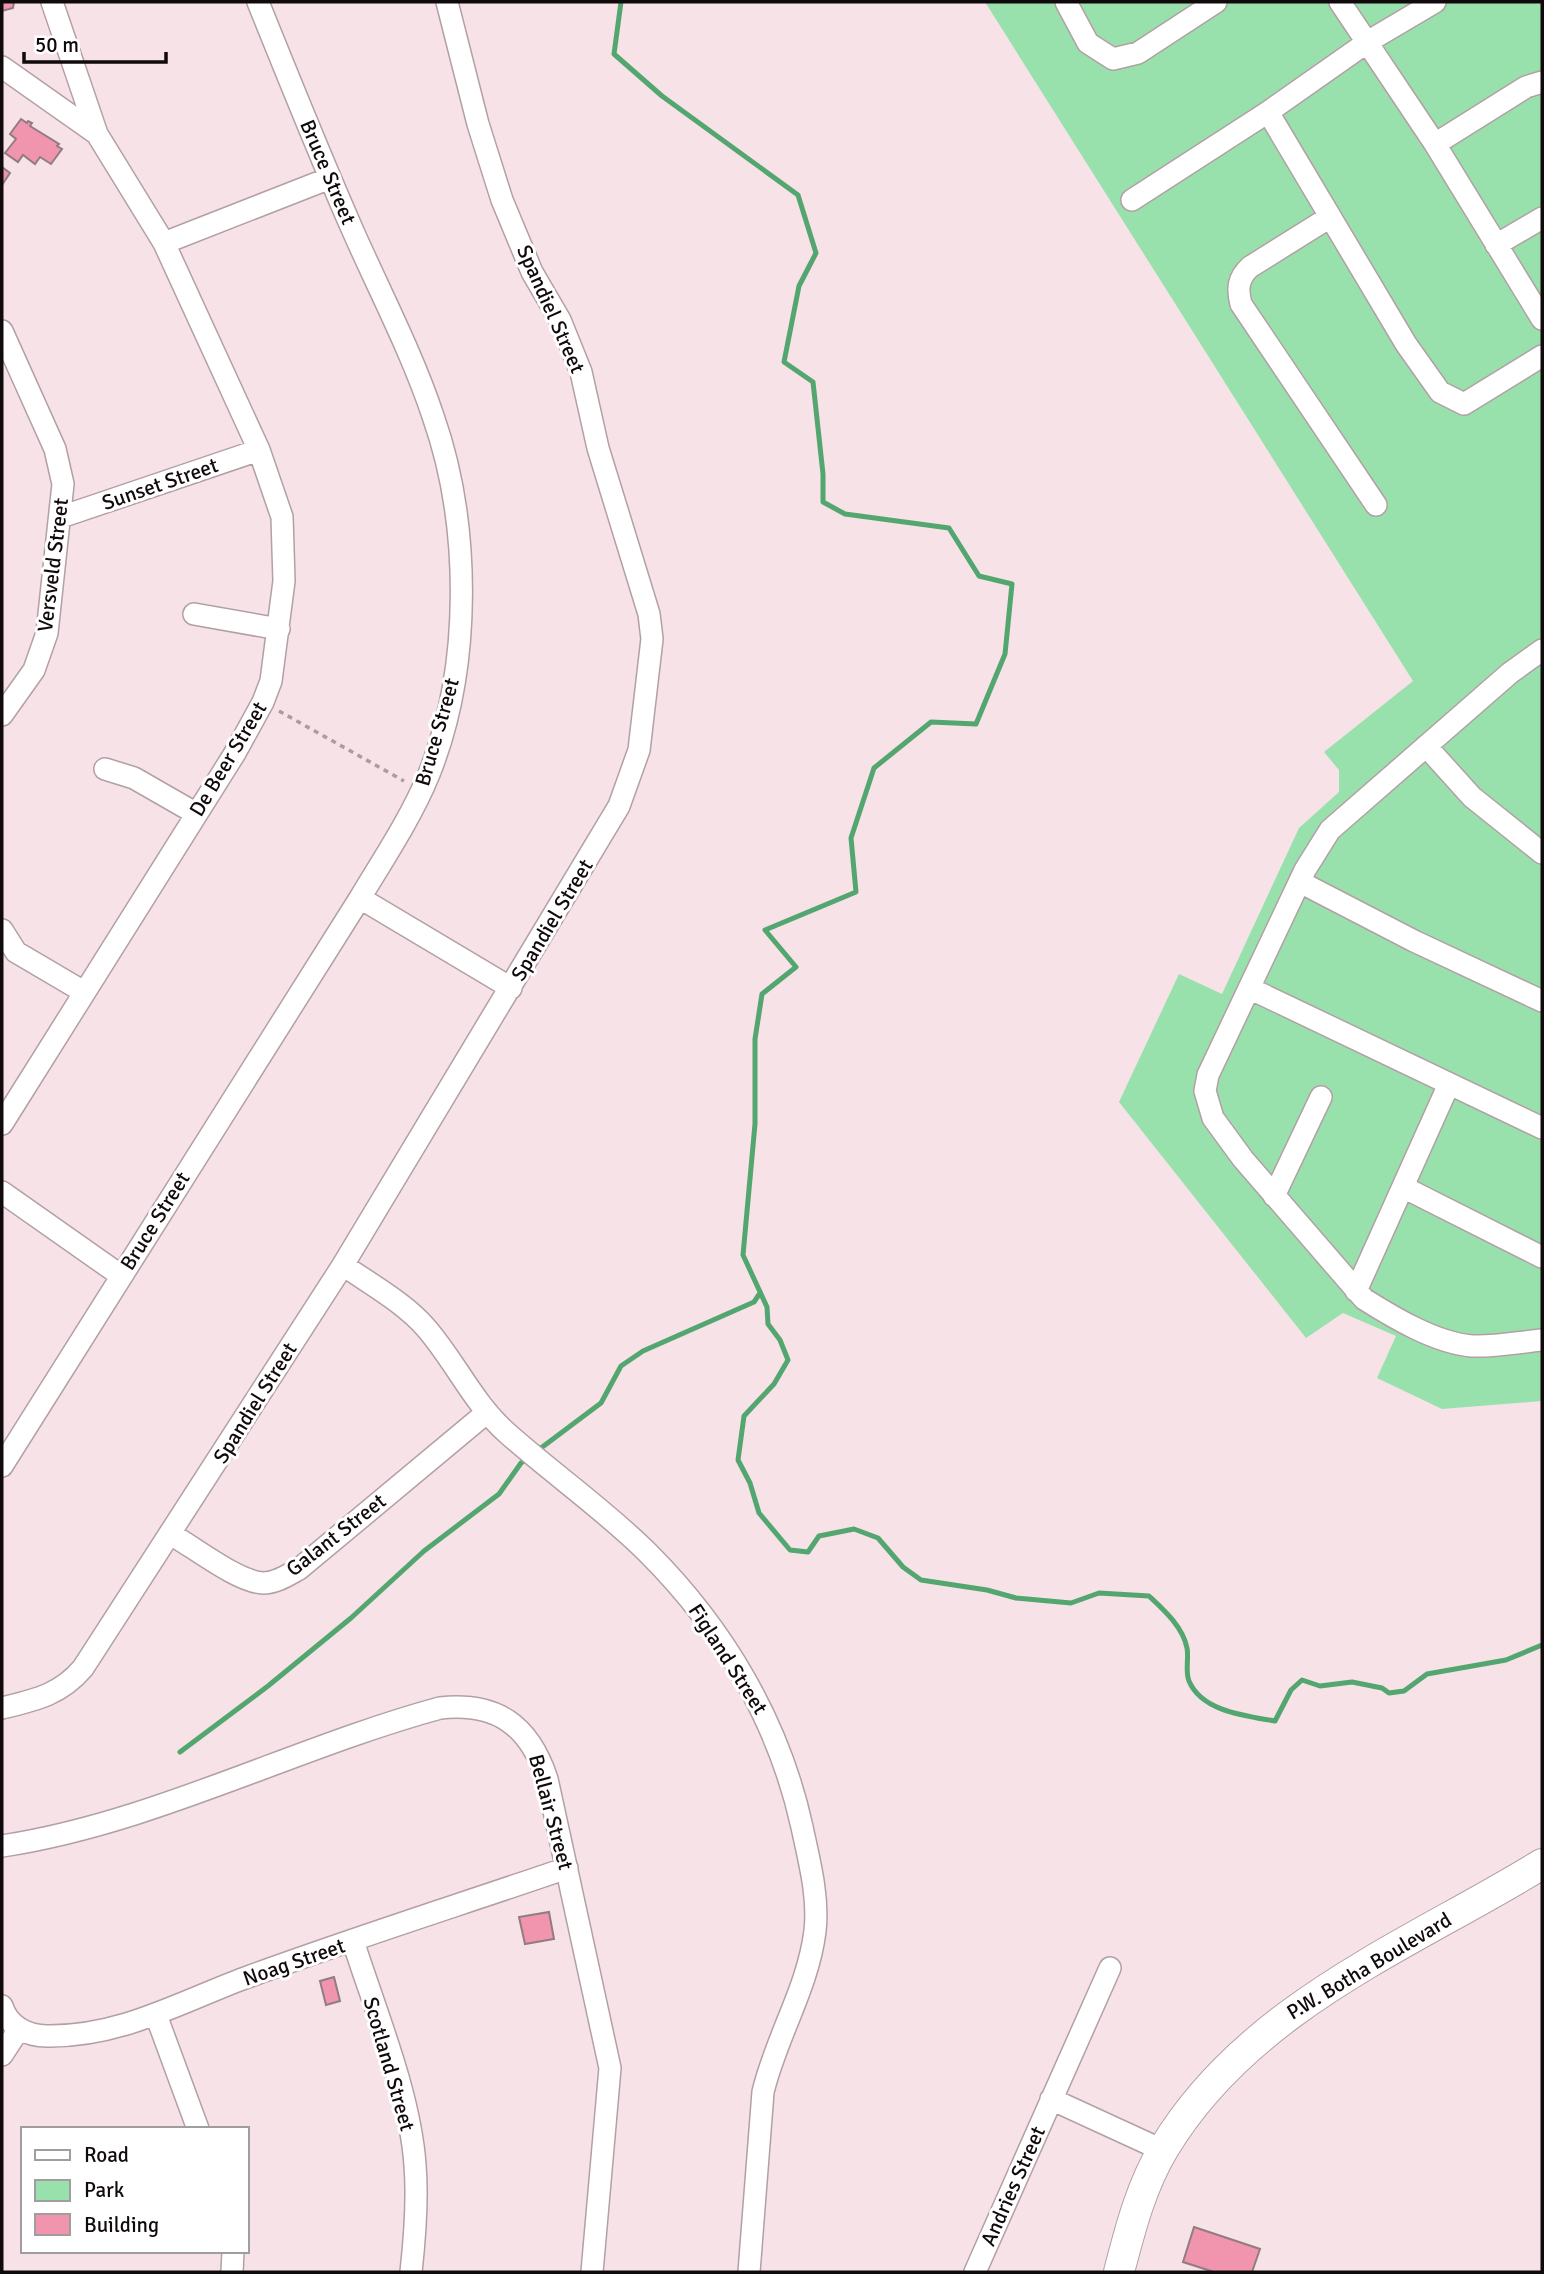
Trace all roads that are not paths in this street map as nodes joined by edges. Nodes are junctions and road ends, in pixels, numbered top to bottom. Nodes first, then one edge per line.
1 (52, 2) edge
2 (258, 2) edge
3 (447, 2) edge
4 (1066, 2) edge
5 (1216, 2) edge
6 (1340, 2) edge
7 (1436, 2) edge
8 (1369, 41) junction
9 (2, 67) edge
10 (1542, 82) edge
11 (1268, 112) junction
12 (97, 134) junction
13 (1435, 144) junction
14 (330, 178) junction
15 (1132, 200) dead end
16 (1330, 216) junction
17 (1542, 218) edge
18 (164, 243) junction
19 (1496, 245) junction
20 (1542, 319) edge
21 (2, 331) edge
22 (1542, 356) edge
23 (259, 450) junction
24 (1376, 505) dead end
25 (61, 517) junction
26 (194, 614) dead end
27 (279, 629) junction
28 (1542, 650) edge
29 (2, 715) edge
30 (1426, 746) junction
31 (105, 769) dead end
32 (195, 813) junction
33 (1542, 853) edge
34 (1300, 882) junction
35 (360, 898) junction
36 (2, 930) edge
37 (511, 988) junction
38 (1249, 988) junction
39 (84, 992) junction
40 (1542, 1000) edge
41 (1449, 1084) junction
42 (1321, 1097) dead end
43 (2, 1124) edge
44 (1542, 1128) edge
45 (1403, 1187) junction
46 (2, 1192) edge
47 (1274, 1196) junction
48 (1542, 1257) edge
49 (343, 1265) junction
50 (120, 1275) junction
51 (1356, 1291) junction
52 (1542, 1340) edge
53 (485, 1414) junction
54 (2, 1466) edge
55 (172, 1535) junction
56 (2, 1708) edge
57 (2, 1846) edge
58 (1542, 1864) edge
59 (567, 1868) junction
60 (353, 1941) junction
61 (1110, 1968) dead end
62 (2, 2006) edge
63 (156, 2015) junction
64 (19, 2029) junction
65 (2, 2054) edge
66 (1051, 2099) junction
67 (197, 2127) edge
68 (1162, 2150) junction
69 (233, 2253) edge
70 (232, 2272) edge
71 (411, 2272) edge
72 (592, 2272) edge
73 (749, 2272) edge
74 (975, 2272) edge
75 (1119, 2272) edge

1 - 12 street
2 - 14 street, Bruce Street
3 - 37 street, Spandiel Street
4 - 5 street
6 - 8 street
7 - 8 street
8 - 11 street
8 - 13 street
9 - 12 street
10 - 13 street
11 - 15 street
11 - 16 street
12 - 18 street, De Beer Street
13 - 19 street
14 - 18 street
14 - 35 street, Bruce Street
16 - 22 street
16 - 24 street
17 - 19 street
18 - 23 street, De Beer Street
19 - 20 street
21 - 25 street, Versveld Street
23 - 25 street, Sunset Street
23 - 27 street, De Beer Street
25 - 29 street, Versveld Street
26 - 27 street
27 - 32 street, De Beer Street
28 - 30 street
30 - 33 street
30 - 34 street
31 - 32 street
32 - 39 street, De Beer Street
34 - 38 street
34 - 40 street
35 - 37 street
35 - 50 street, Bruce Street
36 - 39 street
37 - 49 street, Spandiel Street
38 - 41 street
38 - 47 street
39 - 43 street, De Beer Street
41 - 44 street
41 - 45 street
42 - 47 street
45 - 48 street
45 - 51 street
46 - 50 street
47 - 51 street
49 - 53 street, Figland Street
49 - 55 street, Spandiel Street
50 - 54 street, Bruce Street
51 - 52 street
53 - 55 street, Galant Street
53 - 73 street, Figland Street
55 - 56 street, Spandiel Street
57 - 59 street, Bellair Street
58 - 68 street, P.W. Botha Boulevard
59 - 60 street, Noag Street
59 - 72 street, Bellair Street
60 - 63 street, Noag Street
60 - 71 street, Scotland Street
61 - 66 street, Andries Street
62 - 64 street
63 - 64 street, Noag Street
63 - 67 street
64 - 65 street
66 - 68 street, Andries Street
66 - 74 street, Andries Street
68 - 75 street, P.W. Botha Boulevard
69 - 70 street

